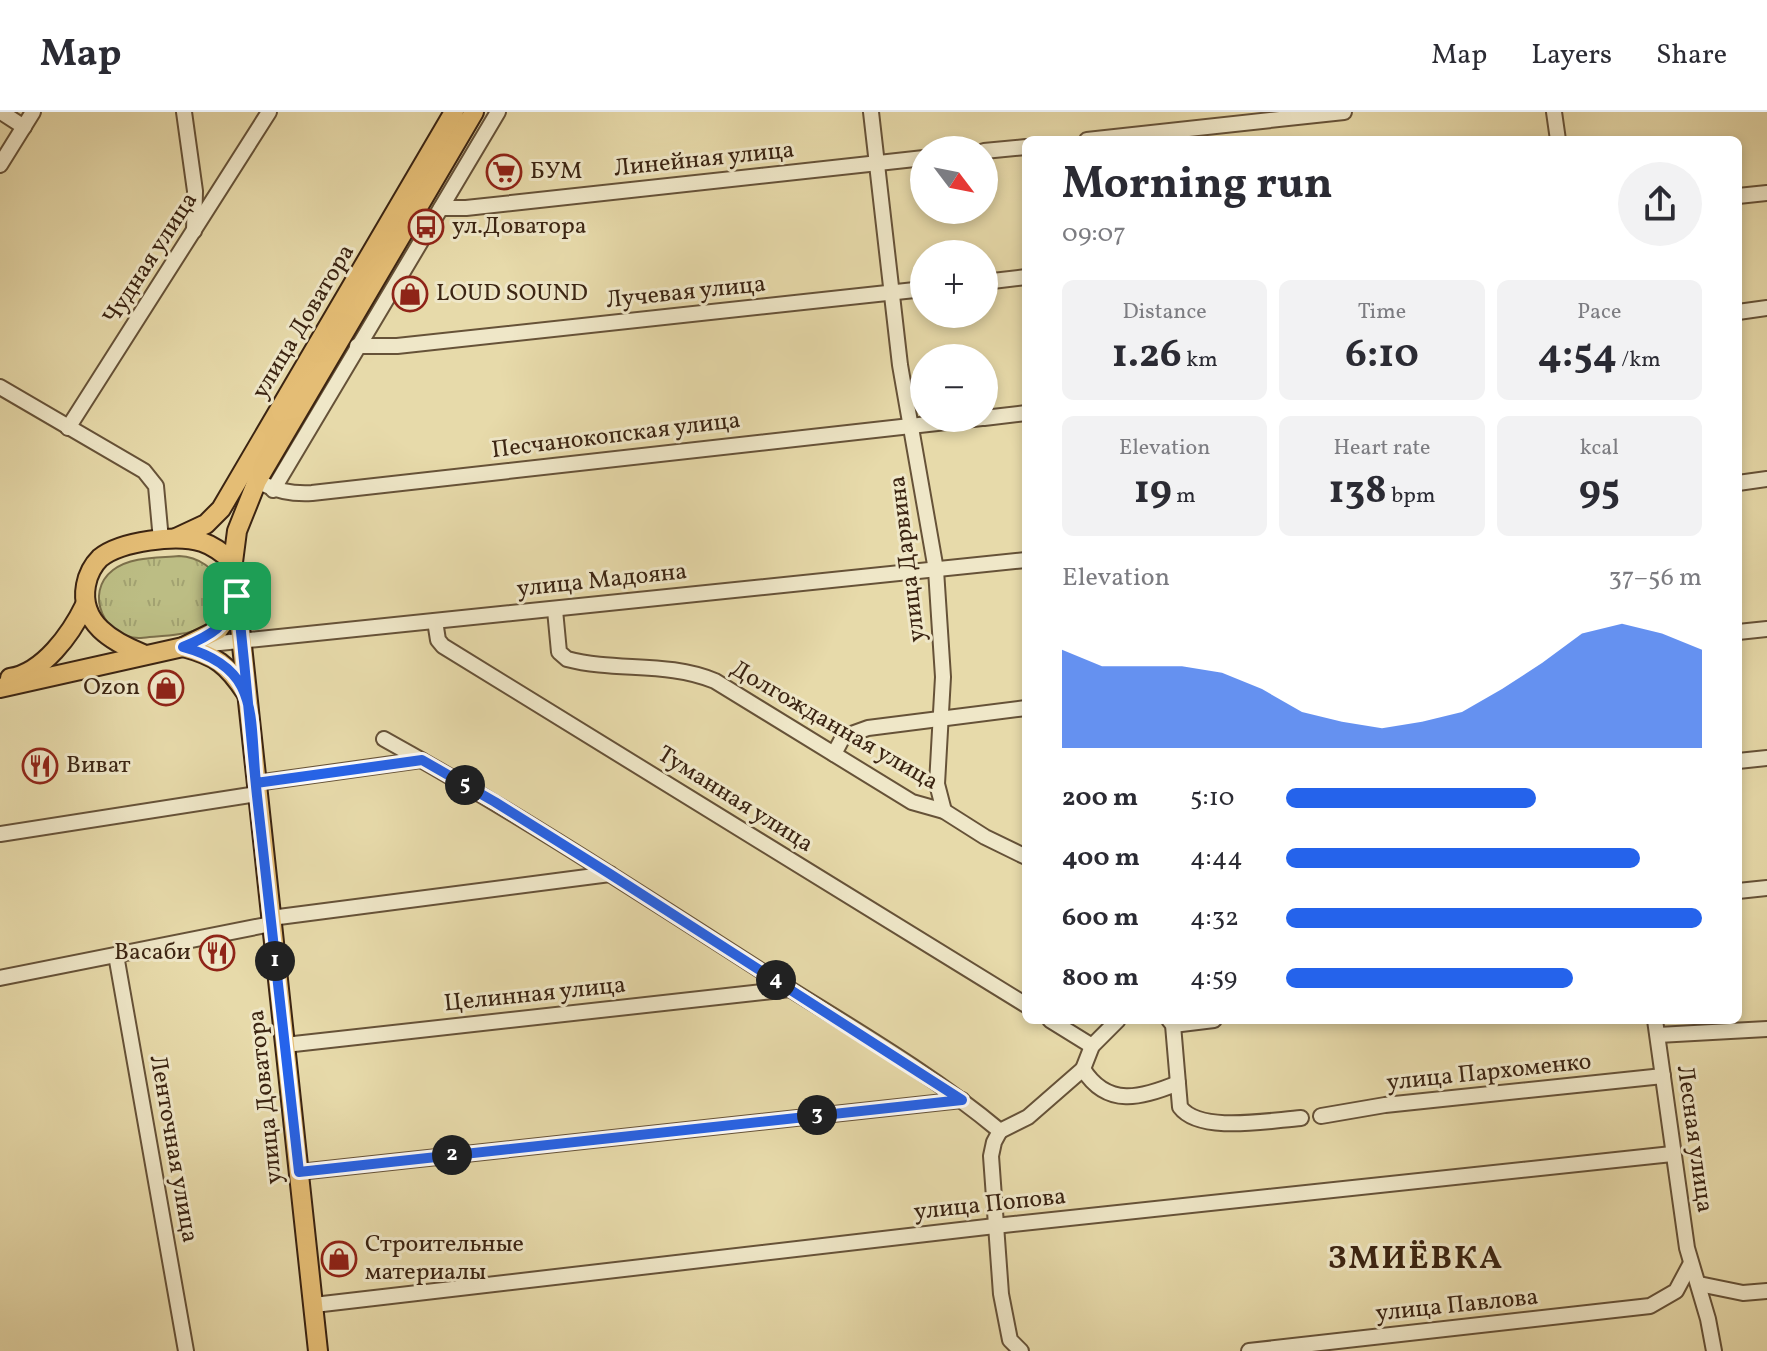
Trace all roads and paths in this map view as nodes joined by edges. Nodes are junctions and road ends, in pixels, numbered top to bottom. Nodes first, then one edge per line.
1 (1, 112) edge
2 (33, 112) edge
3 (184, 112) edge
4 (269, 112) edge
5 (454, 112) edge
6 (474, 112) edge
7 (498, 112) edge
8 (871, 112) edge
9 (1344, 112) edge
10 (1554, 112) edge
11 (24, 127) junction
12 (1124, 136) edge
13 (1557, 136) edge
14 (1022, 147) edge
15 (998, 150) edge
16 (910, 159) edge
17 (877, 163) junction
18 (0, 165) edge
19 (1767, 193) edge
20 (1742, 196) edge
21 (441, 208) junction
22 (194, 233) junction
23 (1022, 277) edge
24 (998, 280) edge
25 (910, 291) edge
26 (890, 293) junction
27 (1767, 308) edge
28 (1742, 311) edge
29 (357, 346) junction
30 (0, 387) edge
31 (1022, 413) edge
32 (910, 416) edge
33 (998, 416) edge
34 (910, 426) edge
35 (68, 428) junction
36 (913, 432) edge
37 (1767, 479) edge
38 (1742, 482) edge
39 (265, 485) junction
40 (168, 539) junction
41 (1022, 560) edge
42 (233, 562) junction
43 (936, 570) junction
44 (237, 596) junction
45 (85, 605) junction
46 (555, 610) junction
47 (435, 621) junction
48 (1767, 629) edge
49 (1742, 632) edge
50 (242, 640) junction
51 (183, 647) junction
52 (143, 654) junction
53 (0, 679) edge
54 (0, 688) edge
55 (247, 694) junction
56 (1022, 708) edge
57 (941, 718) junction
58 (384, 739) dead end
59 (834, 754) junction
60 (1767, 758) edge
61 (422, 760) junction
62 (1742, 761) edge
63 (256, 788) junction
64 (944, 811) junction
65 (0, 834) edge
66 (1022, 853) edge
67 (610, 874) junction
68 (1767, 888) edge
69 (1742, 891) edge
70 (271, 921) junction
71 (116, 955) junction
72 (0, 978) edge
73 (790, 989) junction
74 (1022, 1003) edge
75 (1056, 1024) edge
76 (1114, 1024) edge
77 (1171, 1024) edge
78 (1656, 1028) edge
79 (1767, 1029) edge
80 (285, 1045) junction
81 (1092, 1046) junction
82 (1083, 1069) junction
83 (1663, 1076) junction
84 (1178, 1083) junction
85 (962, 1100) junction
86 (1321, 1116) dead end
87 (1301, 1118) dead end
88 (1000, 1131) junction
89 (1672, 1154) junction
90 (299, 1172) junction
91 (995, 1226) junction
92 (1691, 1263) junction
93 (1699, 1284) junction
94 (1767, 1291) edge
95 (314, 1305) junction
96 (1010, 1345) edge
97 (186, 1351) edge
98 (318, 1351) edge
99 (1021, 1351) edge
100 (1249, 1351) edge
101 (1714, 1351) edge

1 - 11 street
2 - 11 street
3 - 22 street
4 - 22 street, Чудная улица
5 - 40 main road, улица Доватора
6 - 39 main road, улица Доватора
7 - 21 street, улица Доватора
8 - 17 street, улица Дарвина
9 - 12 street
10 - 13 street
11 - 18 street
14 - 15 street
16 - 17 street, Линейная улица
17 - 21 street, Линейная улица
17 - 26 street, улица Дарвина
19 - 20 street
21 - 29 street, улица Доватора
22 - 35 street, Чудная улица
23 - 24 street
25 - 26 street, Лучевая улица
26 - 29 street, Лучевая улица
26 - 32 street, улица Дарвина
27 - 28 street
29 - 39 street, улица Доватора
30 - 35 street
31 - 33 street, Песчанокопская улица
34 - 39 street, Песчанокопская улица
35 - 40 street
36 - 43 street, улица Дарвина
37 - 38 street
39 - 42 main road, улица Доватора
40 - 42 main road
40 - 45 main road
41 - 43 street, улица Мадояна
42 - 44 main road
43 - 46 street, улица Мадояна
43 - 57 street, улица Дарвина
44 - 50 main road, улица Доватора
44 - 51 main road
45 - 52 main road
45 - 53 main road
46 - 47 street, улица Мадояна
46 - 59 street, Долгожданная улица
47 - 50 street, улица Мадояна
47 - 74 street, Туманная улица
48 - 49 street
50 - 51 street, улица Мадояна
50 - 55 main road, улица Доватора
51 - 52 main road
51 - 55 main road
52 - 54 main road
55 - 63 main road, улица Доватора
56 - 57 street
57 - 59 street
57 - 64 street, улица Дарвина
58 - 61 street
59 - 64 street, Долгожданная улица
60 - 62 street
61 - 63 street
61 - 67 street
63 - 65 street
63 - 70 main road, улица Доватора
64 - 66 street, Долгожданная улица
67 - 70 street
67 - 73 street
68 - 69 street
70 - 71 street
70 - 80 main road, улица Доватора
71 - 72 street
71 - 97 street, Ленточная улица
73 - 80 street, Целинная улица
73 - 85 street
75 - 81 street
76 - 81 street
77 - 84 street
78 - 79 street
78 - 83 street, Лесная улица
80 - 90 main road, улица Доватора
81 - 82 street
82 - 84 street
82 - 88 street
83 - 86 street, улица Пархоменко
83 - 89 street, Лесная улица
84 - 87 street
85 - 88 street
85 - 90 street
88 - 91 street
89 - 91 street, улица Попова
89 - 92 street, Лесная улица
90 - 95 main road, улица Доватора
91 - 95 street, улица Попова
91 - 96 street
92 - 93 street, Лесная улица
92 - 100 street, улица Павлова
93 - 94 street
93 - 101 street, Лесная улица
95 - 98 main road, улица Доватора
96 - 99 street

